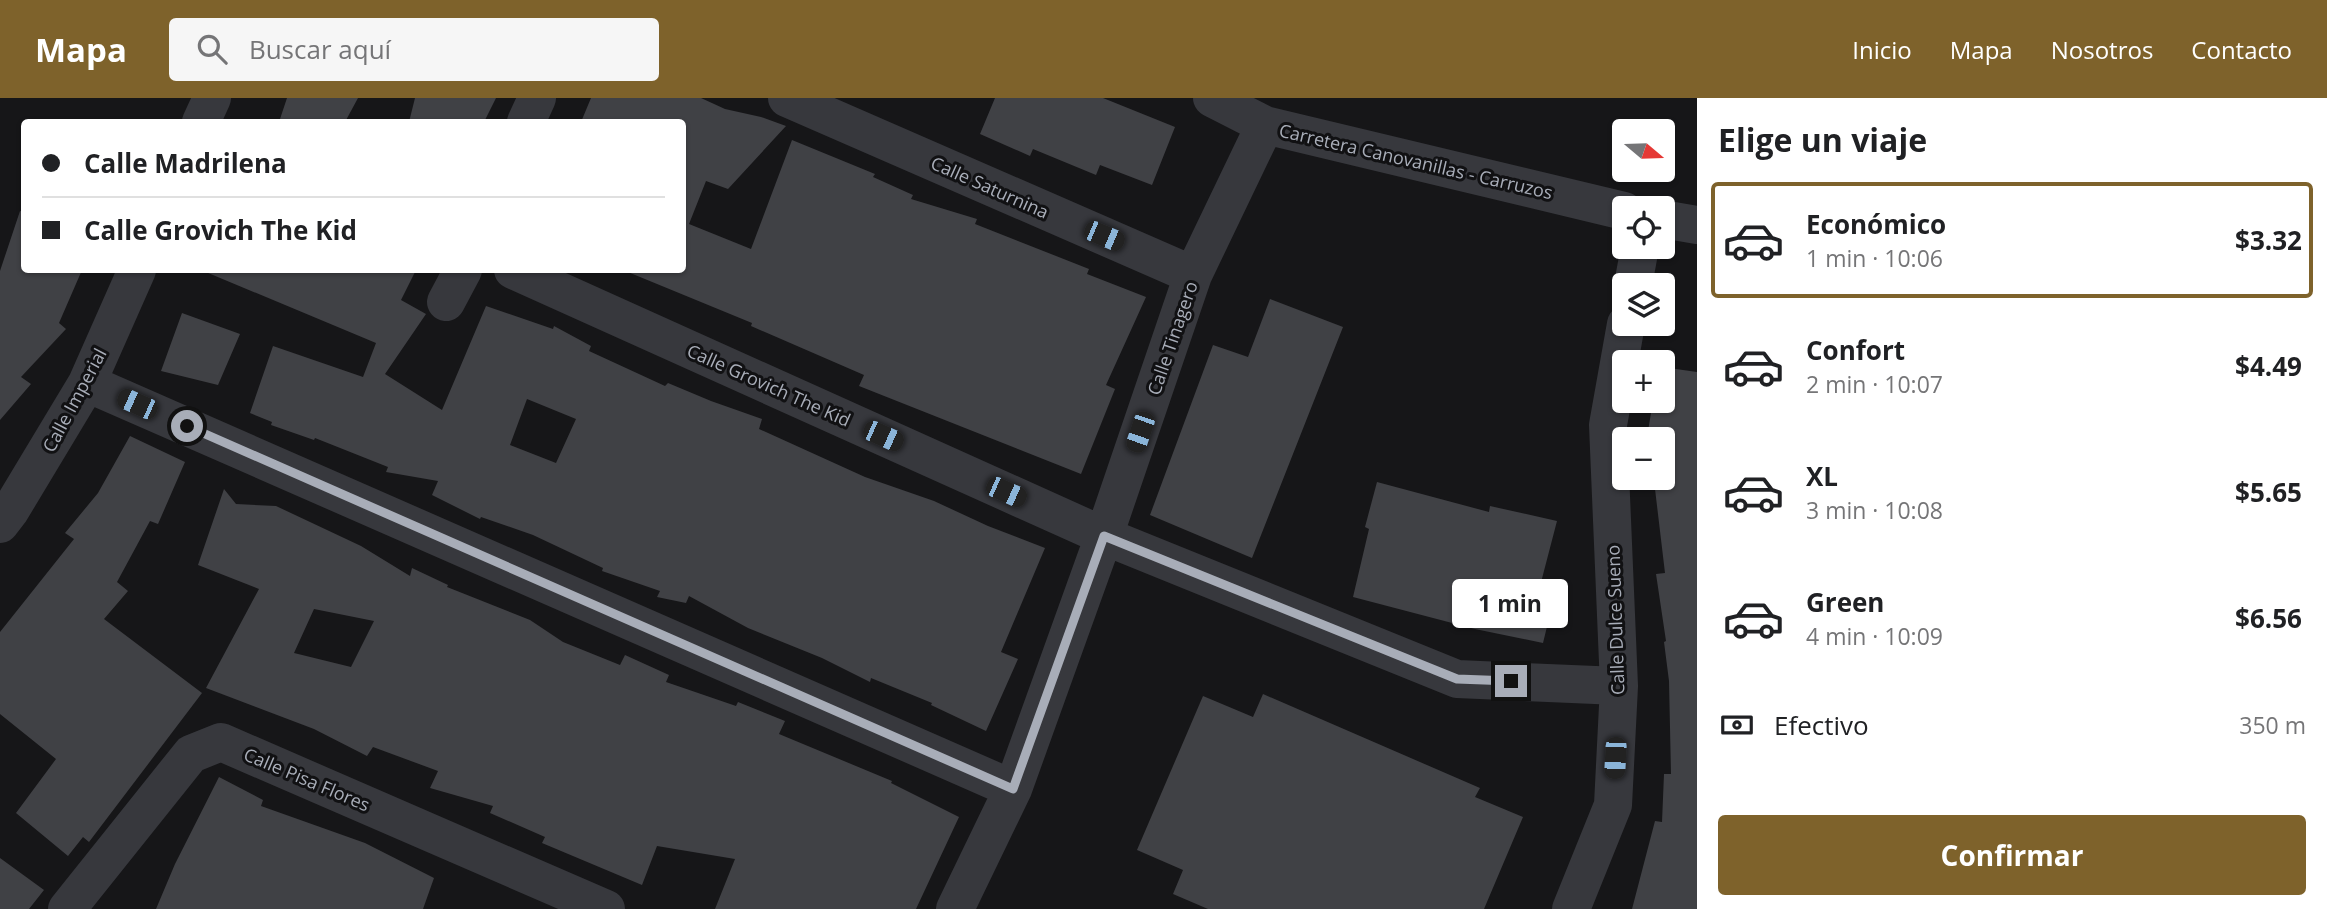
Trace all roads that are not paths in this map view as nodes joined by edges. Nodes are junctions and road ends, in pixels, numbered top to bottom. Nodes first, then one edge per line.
1 (212, 98) edge
2 (537, 98) edge
3 (786, 98) edge
4 (1212, 98) edge
5 (202, 119) edge
6 (527, 119) edge
7 (1265, 125) junction
8 (1612, 208) edge
9 (1675, 221) edge
10 (1697, 225) edge
11 (136, 273) edge
12 (520, 273) edge
13 (1193, 275) junction
14 (1624, 336) edge
15 (87, 383) junction
16 (0, 524) edge
17 (1104, 536) junction
18 (1619, 687) junction
19 (1013, 789) junction
20 (66, 909) edge
21 (606, 909) edge
22 (955, 909) edge
23 (1571, 909) edge

1 - 5 street
2 - 6 street
3 - 13 street, Calle Saturnina
4 - 7 street, Carretera Canovanillas - Carruzos
7 - 8 street, Carretera Canovanillas - Carruzos
7 - 13 street, Calle Tinagero
9 - 10 street
11 - 15 street, Calle Imperial
12 - 17 street, Calle Grovich The Kid
13 - 17 street, Calle Tinagero
14 - 18 street, Calle Dulce Sueno
15 - 16 street, Calle Imperial
15 - 19 street
17 - 18 street, Calle Grovich The Kid
17 - 19 street, Calle Tinagero
18 - 23 street, Calle Dulce Sueno
19 - 22 street, Calle Tinagero
20 - 21 street, Calle Pisa Flores

